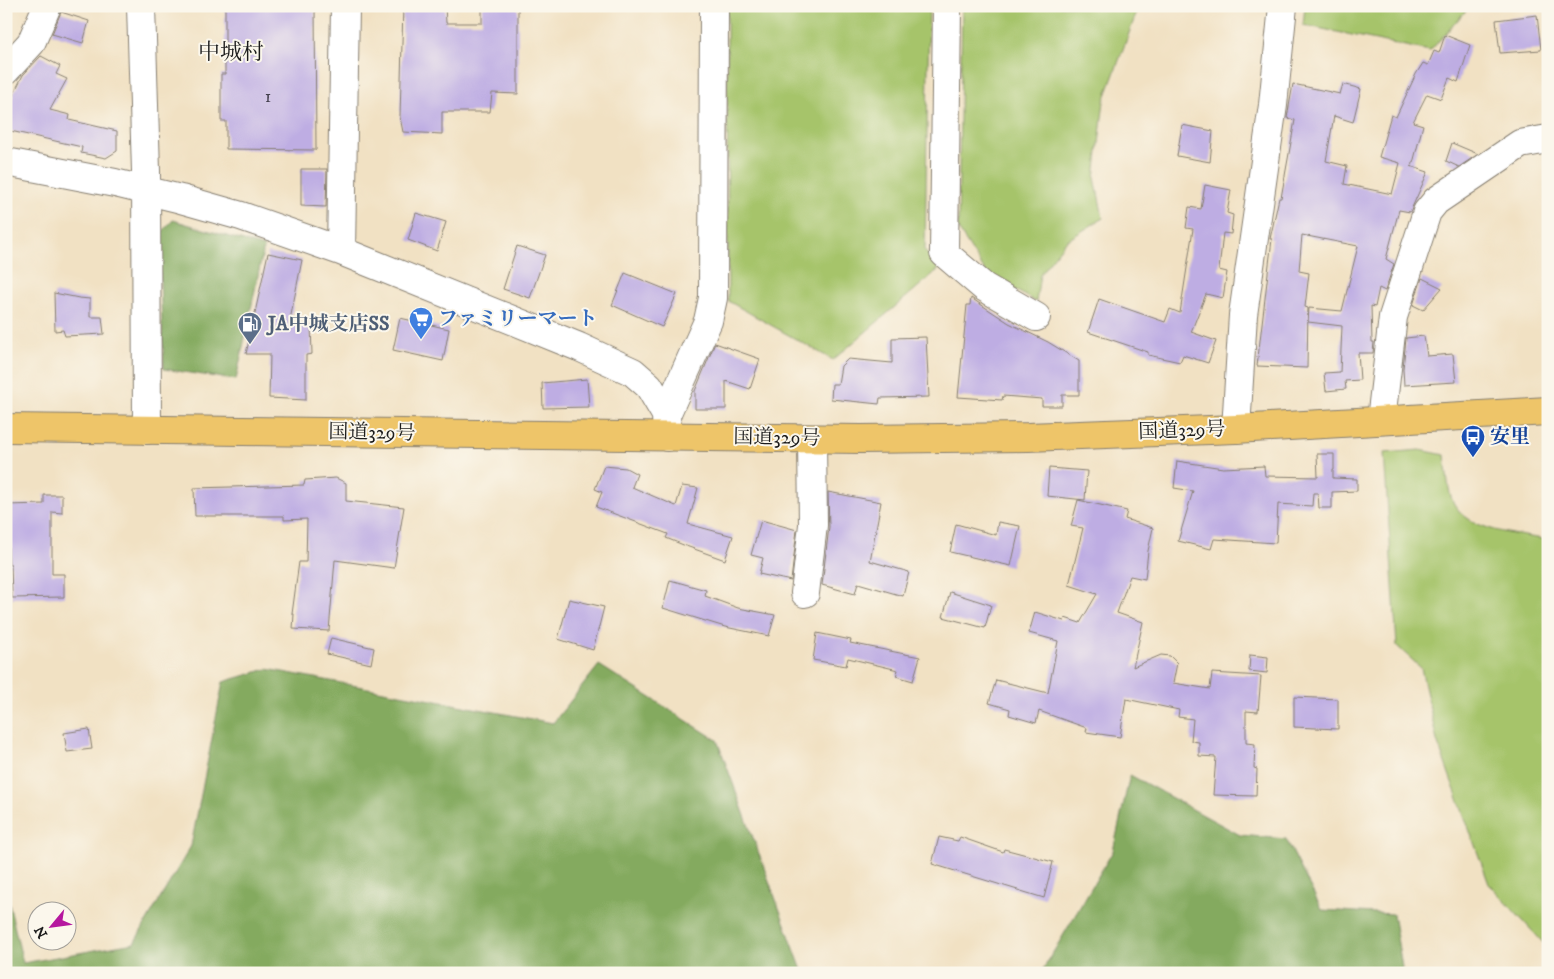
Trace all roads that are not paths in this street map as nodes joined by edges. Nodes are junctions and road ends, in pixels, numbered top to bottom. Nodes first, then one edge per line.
1 (47, 6) edge
2 (141, 6) edge
3 (345, 6) edge
4 (714, 6) edge
5 (947, 6) edge
6 (1283, 6) edge
7 (6, 70) edge
8 (1548, 139) edge
9 (6, 162) edge
10 (145, 191) junction
11 (342, 251) junction
12 (1036, 316) dead end
13 (1548, 411) edge
14 (1381, 420) junction
15 (666, 426) junction
16 (6, 428) edge
17 (1236, 429) junction
18 (147, 430) junction
19 (812, 439) junction
20 (805, 593) dead end

1 - 7 street
2 - 10 street
3 - 11 street
4 - 15 street
5 - 12 street
6 - 17 street
8 - 14 street
9 - 10 street
10 - 11 street
10 - 18 street
11 - 15 street
13 - 14 highway, 国道329号
14 - 17 highway, 国道329号
15 - 18 highway, 国道329号
15 - 19 highway, 国道329号
16 - 18 highway, 国道329号
17 - 19 highway, 国道329号
19 - 20 street

